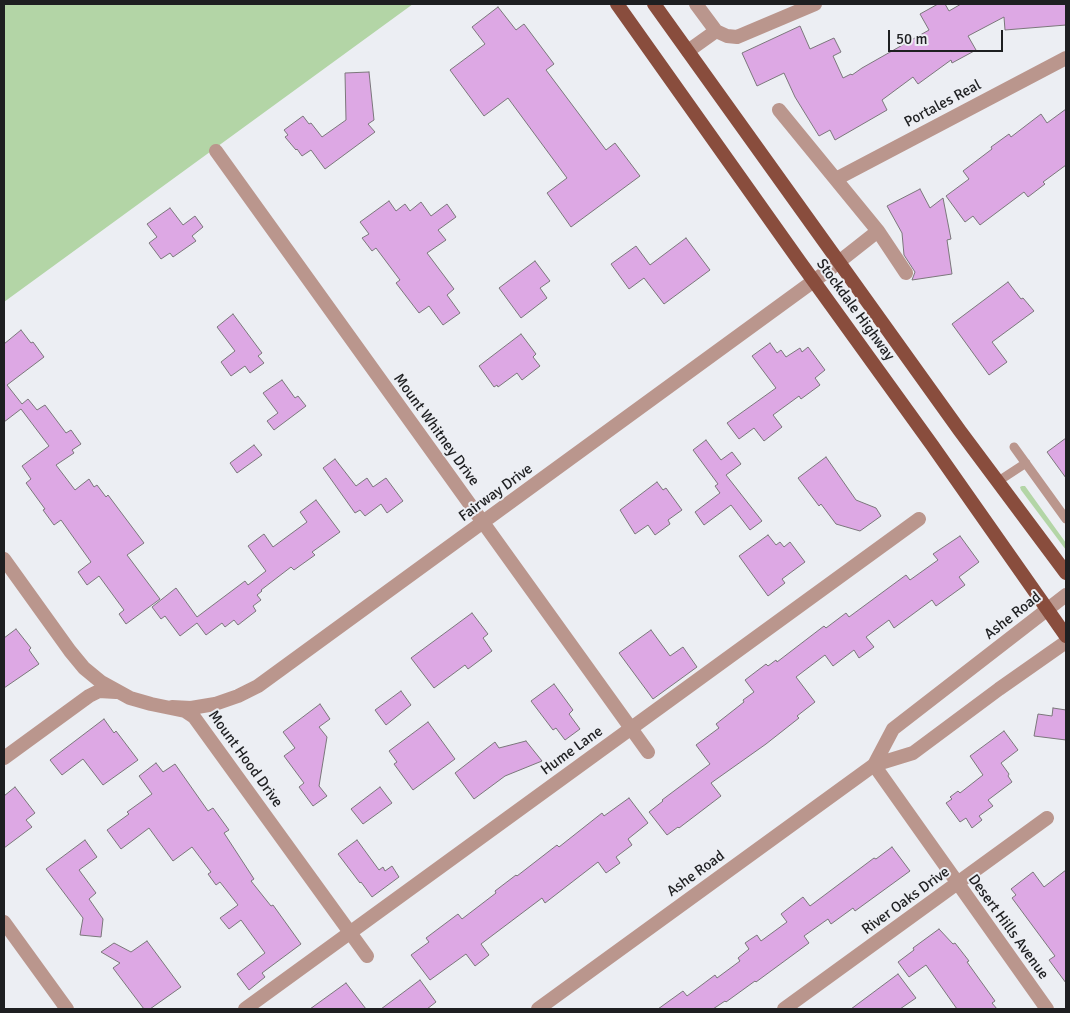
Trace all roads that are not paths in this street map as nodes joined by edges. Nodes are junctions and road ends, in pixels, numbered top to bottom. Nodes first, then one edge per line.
1 (617, 4) edge
2 (654, 4) edge
3 (696, 4) edge
4 (815, 4) edge
5 (716, 31) junction
6 (688, 51) junction
7 (1066, 58) edge
8 (779, 110) dead end
9 (216, 151) dead end
10 (836, 180) junction
11 (878, 231) junction
12 (839, 263) junction
13 (906, 273) dead end
14 (814, 281) junction
15 (1014, 447) dead end
16 (1026, 463) junction
17 (998, 482) junction
18 (919, 519) dead end
19 (1066, 519) edge
20 (483, 523) junction
21 (4, 559) edge
22 (1066, 573) edge
23 (1066, 595) edge
24 (1048, 610) junction
25 (1066, 636) edge
26 (1066, 642) edge
27 (122, 694) junction
28 (172, 707) junction
29 (631, 729) junction
30 (648, 752) dead end
31 (4, 758) edge
32 (874, 765) junction
33 (1047, 818) dead end
34 (957, 883) junction
35 (4, 922) edge
36 (350, 933) junction
37 (367, 956) dead end
38 (67, 1009) edge
39 (245, 1009) edge
40 (538, 1009) edge
41 (784, 1009) edge
42 (1047, 1009) edge

1 - 14 main road, Stockdale Highway
2 - 6 main road, Stockdale Highway
3 - 5 street
4 - 5 street
5 - 6 street
6 - 12 main road, Stockdale Highway
7 - 10 street, Portales Real
8 - 10 street
9 - 20 street, Mount Whitney Drive
10 - 11 street
11 - 12 street, Fairway Drive
11 - 13 street
12 - 14 street, Fairway Drive
12 - 17 main road, Stockdale Highway
14 - 20 street, Fairway Drive
14 - 24 main road, Stockdale Highway
15 - 16 lane
16 - 17 lane
16 - 19 lane
17 - 22 main road, Stockdale Highway
18 - 29 street, Hume Lane
20 - 28 street, Fairway Drive
20 - 29 street, Mount Whitney Drive
21 - 27 street, Mount Hood Drive
23 - 24 street, Ashe Road
24 - 25 main road, Stockdale Highway
24 - 32 street, Ashe Road
26 - 32 street, Ashe Road
27 - 28 street, Mount Hood Drive
27 - 31 street
28 - 36 street, Mount Hood Drive
29 - 30 street, Mount Whitney Drive
29 - 36 street, Hume Lane
32 - 34 street, Desert Hills Avenue
32 - 40 street, Ashe Road
33 - 34 street, River Oaks Drive
34 - 41 street, River Oaks Drive
34 - 42 street, Desert Hills Avenue
35 - 38 street
36 - 37 street, Mount Hood Drive
36 - 39 street, Hume Lane

